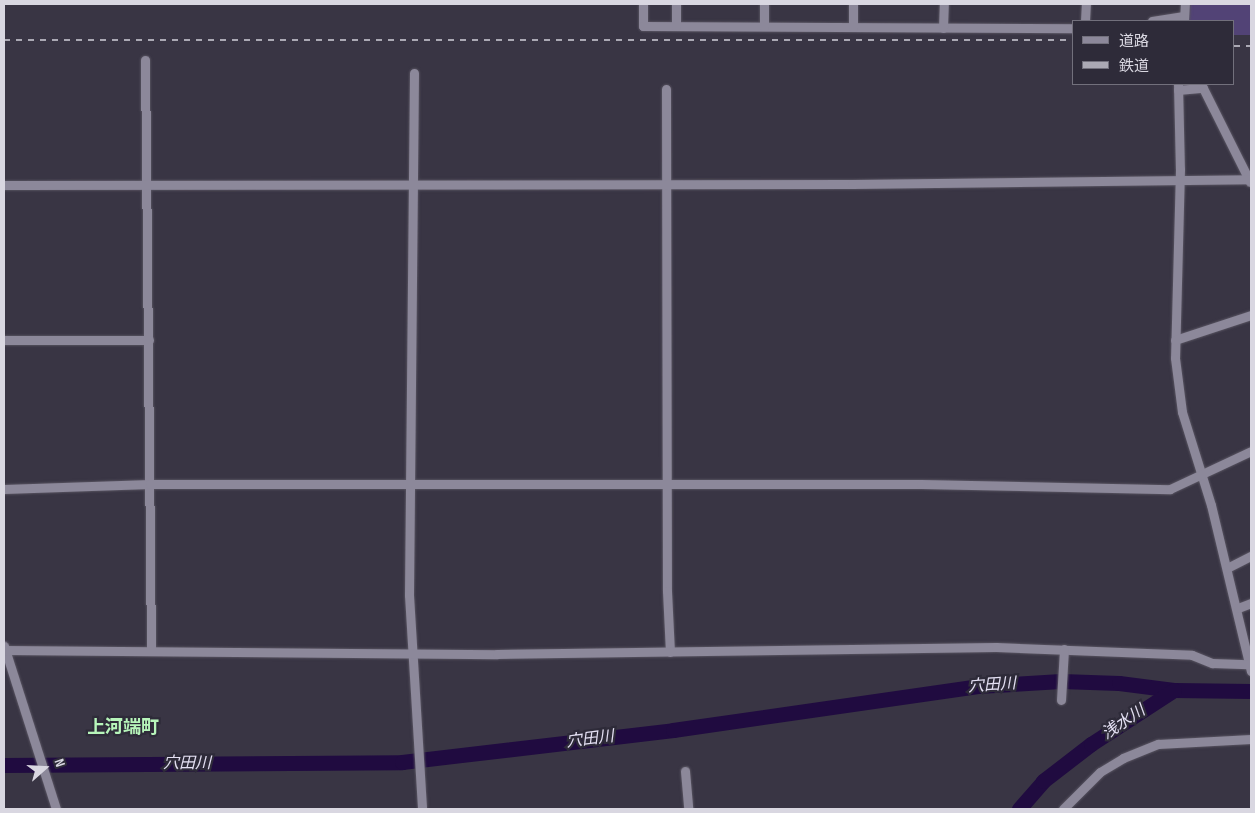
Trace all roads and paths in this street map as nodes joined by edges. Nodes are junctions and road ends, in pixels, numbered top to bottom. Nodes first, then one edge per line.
1 (643, 4) edge
2 (676, 4) edge
3 (764, 4) edge
4 (853, 4) edge
5 (944, 4) edge
6 (1086, 4) edge
7 (1185, 4) edge
8 (1184, 19) edge
9 (1085, 20) edge
10 (1168, 20) edge
11 (676, 26) junction
12 (764, 26) junction
13 (853, 27) junction
14 (943, 28) junction
15 (1072, 28) edge
16 (145, 60) dead end
17 (414, 73) dead end
18 (1178, 87) edge
19 (666, 89) dead end
20 (1178, 180) junction
21 (1251, 180) edge
22 (413, 183) junction
23 (667, 184) junction
24 (4, 185) edge
25 (144, 185) junction
26 (1251, 315) edge
27 (4, 340) edge
28 (149, 340) junction
29 (1175, 340) junction
30 (1251, 451) edge
31 (1200, 473) junction
32 (150, 484) junction
33 (410, 485) junction
34 (667, 486) junction
35 (4, 489) edge
36 (1251, 556) edge
37 (1227, 568) junction
38 (1251, 603) edge
39 (1238, 608) junction
40 (4, 649) edge
41 (1064, 650) junction
42 (151, 651) junction
43 (670, 652) junction
44 (411, 653) junction
45 (1249, 667) edge
46 (1061, 700) dead end
47 (1251, 739) edge
48 (685, 771) dead end
49 (56, 809) edge
50 (422, 809) edge
51 (688, 809) edge
52 (1064, 809) edge

1 - 11 street
2 - 11 street
3 - 12 street
4 - 13 street
5 - 14 street
6 - 9 street
7 - 8 street
8 - 10 street
11 - 12 street
12 - 13 street
13 - 14 street
14 - 15 street
16 - 25 street
17 - 22 street
18 - 20 street
18 - 21 street
19 - 23 street
20 - 21 street
20 - 23 street
20 - 29 street
22 - 23 street
22 - 25 street
22 - 33 street
23 - 34 street
24 - 25 street
25 - 28 street
26 - 29 street
27 - 28 street
28 - 32 street
29 - 31 street
30 - 31 street
31 - 34 street
31 - 37 street
32 - 33 street
32 - 35 street
32 - 42 street
33 - 34 street
33 - 44 street
34 - 43 street
36 - 37 street
37 - 39 street
38 - 39 street
39 - 45 street
40 - 42 street
40 - 49 street
41 - 43 street
41 - 45 street
41 - 46 street
42 - 44 street
43 - 44 street
44 - 50 street
47 - 52 street
48 - 51 street

